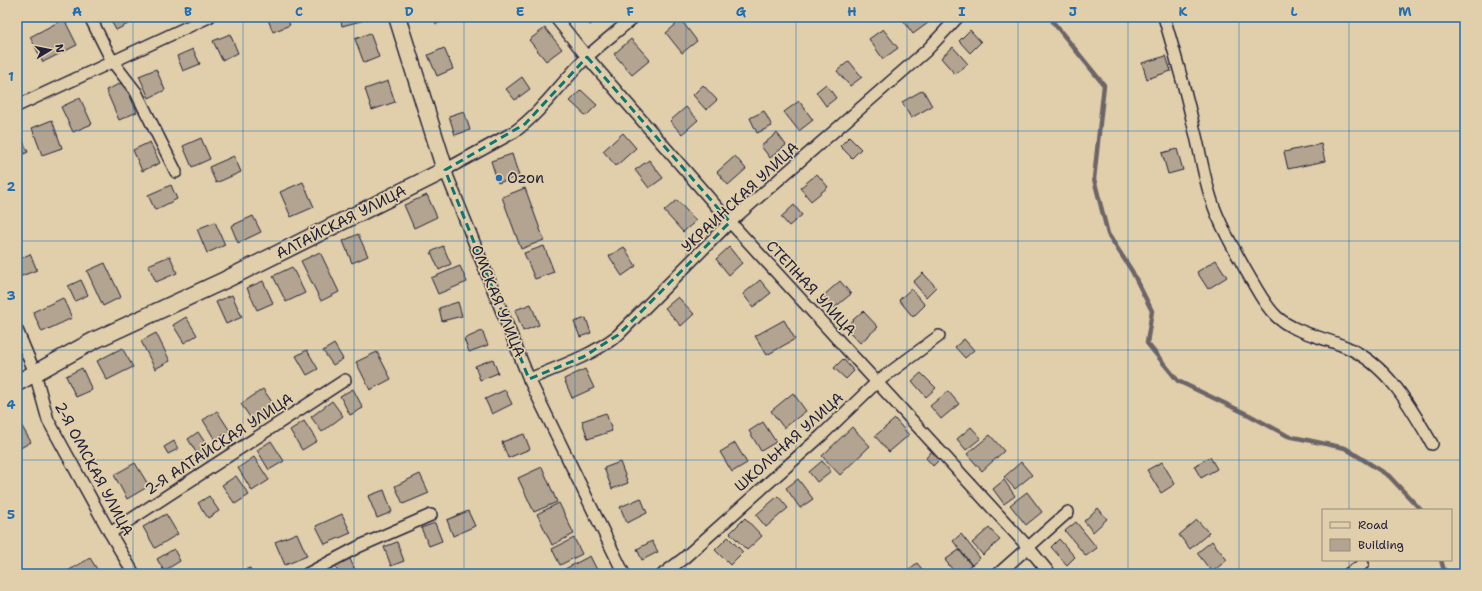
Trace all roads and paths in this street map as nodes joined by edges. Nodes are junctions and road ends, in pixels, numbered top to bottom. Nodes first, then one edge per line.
1 (90, 17) edge
2 (209, 17) edge
3 (397, 17) edge
4 (555, 17) edge
5 (634, 17) edge
6 (958, 17) edge
7 (1164, 17) edge
8 (587, 57) junction
9 (112, 61) junction
10 (17, 106) edge
11 (445, 170) junction
12 (176, 172) dead end
13 (730, 222) junction
14 (17, 330) edge
15 (939, 336) dead end
16 (36, 373) junction
17 (529, 379) junction
18 (345, 380) dead end
19 (877, 382) junction
20 (17, 383) edge
21 (1432, 444) dead end
22 (1068, 512) dead end
23 (431, 515) dead end
24 (110, 533) junction
25 (1028, 547) junction
26 (1363, 564) dead end
27 (134, 574) edge
28 (307, 574) edge
29 (624, 574) edge
30 (663, 574) edge
31 (998, 574) edge
32 (1050, 574) edge
33 (1348, 574) edge

1 - 9 street
2 - 9 street
3 - 11 street, ОМСКАЯ УЛИЦА
4 - 8 street, СТЕПНАЯ УЛИЦА
5 - 8 street, АЛТАЙСКАЯ УЛИЦА
6 - 13 street, УКРАИНСКАЯ УЛИЦА
7 - 21 street
8 - 11 street, АЛТАЙСКАЯ УЛИЦА
8 - 13 street, СТЕПНАЯ УЛИЦА
9 - 10 street
9 - 12 street
11 - 16 street, АЛТАЙСКАЯ УЛИЦА
11 - 17 street, ОМСКАЯ УЛИЦА
13 - 17 street, УКРАИНСКАЯ УЛИЦА
13 - 19 street, СТЕПНАЯ УЛИЦА
14 - 16 street, 2-Я ОМСКАЯ УЛИЦА
15 - 19 street, ШКОЛЬНАЯ УЛИЦА
16 - 20 street, АЛТАЙСКАЯ УЛИЦА
16 - 24 street, 2-Я ОМСКАЯ УЛИЦА
17 - 29 street, ОМСКАЯ УЛИЦА
18 - 24 street, 2-Я АЛТАЙСКАЯ УЛИЦА
19 - 25 street, СТЕПНАЯ УЛИЦА
19 - 30 street, ШКОЛЬНАЯ УЛИЦА
22 - 25 street
23 - 28 street
24 - 27 street, 2-Я ОМСКАЯ УЛИЦА
25 - 31 street
25 - 32 street, СТЕПНАЯ УЛИЦА
26 - 33 street

